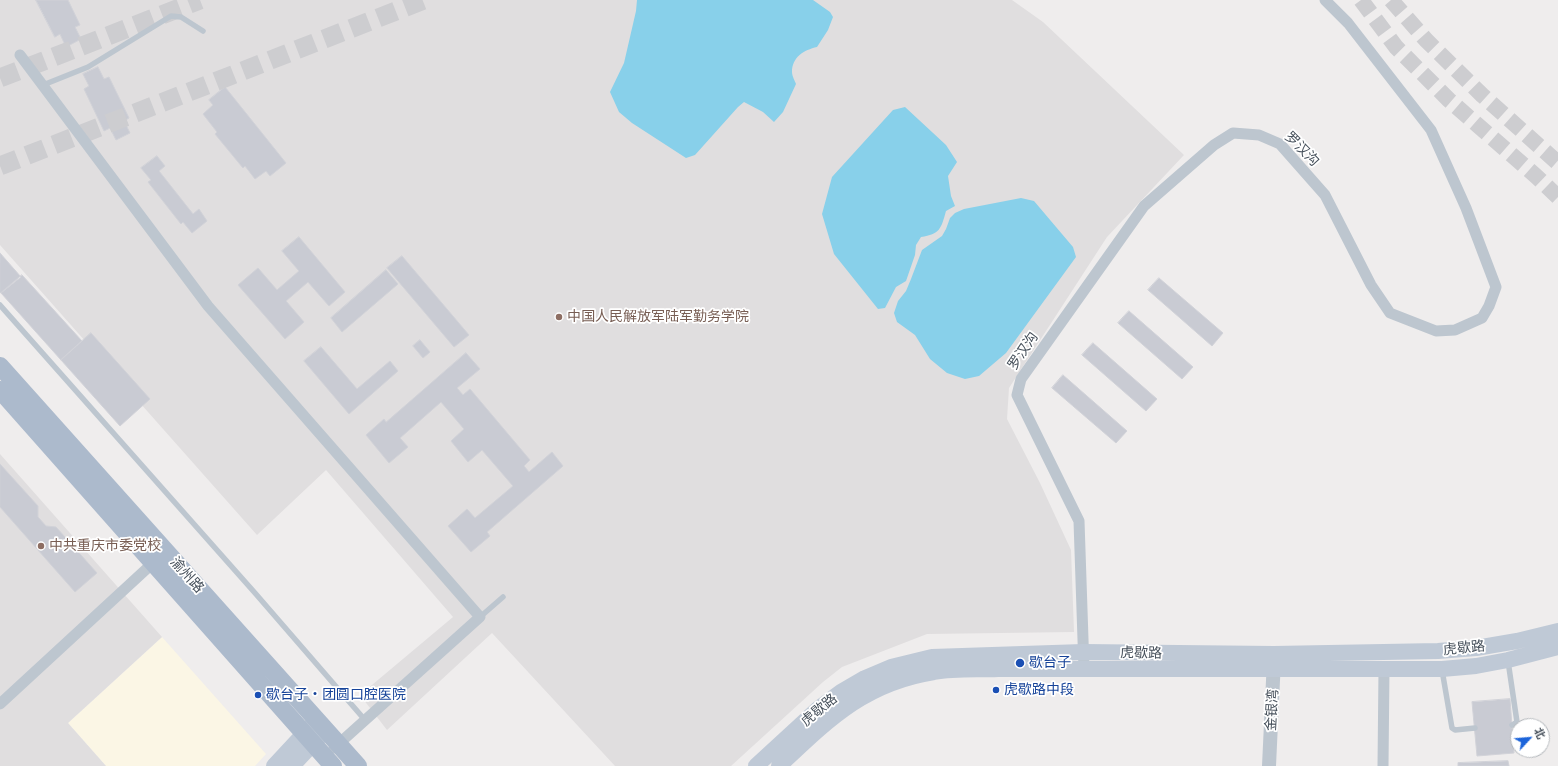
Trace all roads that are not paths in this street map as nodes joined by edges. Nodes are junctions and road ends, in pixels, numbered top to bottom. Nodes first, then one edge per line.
1 (1325, 0) edge
2 (203, 31) dead end
3 (20, 55) dead end
4 (43, 85) junction
5 (0, 305) edge
6 (0, 366) edge
7 (0, 390) edge
8 (154, 562) junction
9 (503, 597) dead end
10 (480, 617) junction
11 (1558, 631) edge
12 (1558, 647) edge
13 (1083, 652) junction
14 (1508, 660) junction
15 (1274, 662) junction
16 (1084, 669) junction
17 (1384, 669) junction
18 (1442, 669) junction
19 (0, 704) edge
20 (1516, 718) edge
21 (365, 720) junction
22 (321, 725) junction
23 (1475, 728) dead end
24 (338, 744) junction
25 (319, 750) edge
26 (274, 766) edge
27 (292, 766) edge
28 (358, 766) edge
29 (756, 766) edge
30 (779, 766) edge
31 (1269, 766) edge
32 (1383, 766) edge

1 - 13 street, 罗汉沟
2 - 4 lane
3 - 4 street
4 - 10 street
5 - 21 lane
6 - 22 main road, 渝州路
7 - 8 main road, 渝州路
8 - 19 street
8 - 25 main road, 渝州路
9 - 10 lane
10 - 21 street
11 - 15 main road, 虎歇路
12 - 14 main road, 虎歇路
13 - 15 main road, 虎歇路
13 - 16 street, 罗汉沟
13 - 29 main road, 虎歇路
14 - 18 main road, 虎歇路
14 - 20 lane
15 - 16 main road, 虎歇路
15 - 17 main road, 虎歇路
15 - 31 street, 金银湾
16 - 30 main road, 虎歇路
17 - 18 main road, 虎歇路
17 - 32 street
18 - 23 lane
21 - 24 street
22 - 24 main road, 渝州路
22 - 25 main road
24 - 25 street
24 - 28 main road, 渝州路
25 - 26 main road
25 - 27 main road

